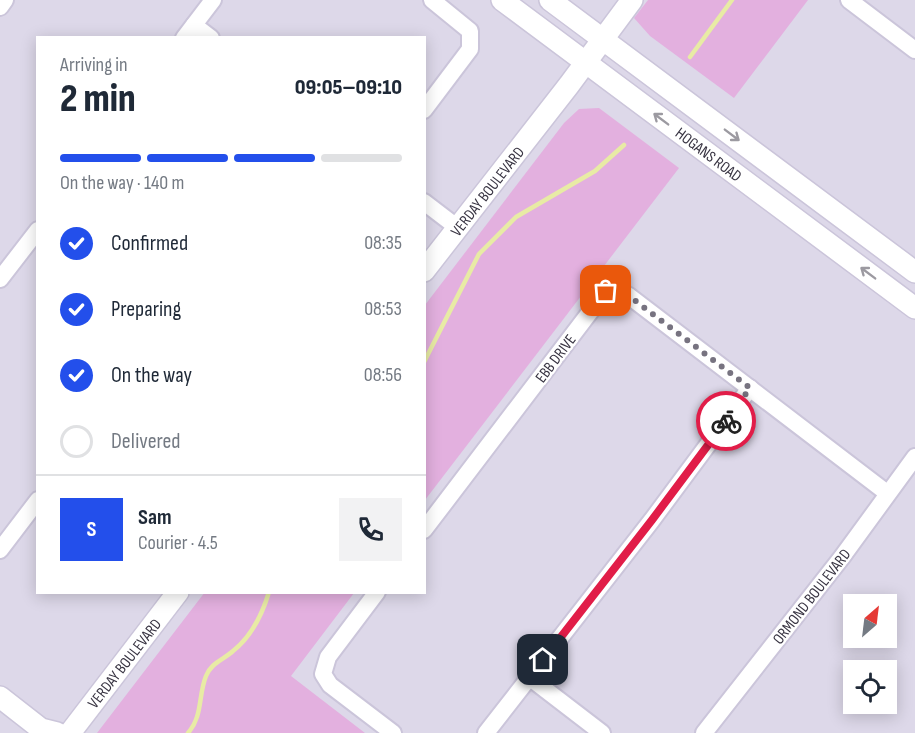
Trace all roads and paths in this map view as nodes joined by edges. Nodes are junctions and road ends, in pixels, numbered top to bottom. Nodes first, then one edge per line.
1 (5, 0) edge
2 (213, 0) edge
3 (432, 0) edge
4 (502, 0) edge
5 (550, 0) edge
6 (632, 0) edge
7 (849, 0) edge
8 (0, 7) edge
9 (189, 31) edge
10 (205, 36) edge
11 (602, 39) junction
12 (915, 50) edge
13 (585, 62) junction
14 (426, 107) edge
15 (426, 204) edge
16 (458, 228) junction
17 (36, 233) edge
18 (426, 268) edge
19 (915, 272) edge
20 (0, 279) edge
21 (915, 308) edge
22 (750, 388) junction
23 (915, 456) edge
24 (887, 493) junction
25 (36, 503) edge
26 (426, 527) edge
27 (0, 550) edge
28 (176, 594) edge
29 (375, 594) edge
30 (529, 677) junction
31 (0, 697) edge
32 (57, 733) edge
33 (70, 733) edge
34 (393, 733) edge
35 (486, 733) edge
36 (602, 733) edge
37 (704, 733) edge

1 - 8 street
2 - 9 street
3 - 14 street
4 - 13 street, HOGANS ROAD
5 - 11 street, HOGANS ROAD
6 - 11 street, VERDAY BOULEVARD
7 - 12 street
9 - 10 street
11 - 13 street, VERDAY BOULEVARD
11 -> 19 street, HOGANS ROAD
13 - 16 street, VERDAY BOULEVARD
21 -> 13 street, HOGANS ROAD
15 - 16 street
16 - 18 street, VERDAY BOULEVARD
17 - 20 street
22 - 24 street, EBB DRIVE
22 - 26 street, EBB DRIVE
22 - 30 street
23 - 24 street, ORMOND BOULEVARD
24 - 37 street, ORMOND BOULEVARD
25 - 27 street
28 - 33 street, VERDAY BOULEVARD
29 - 34 street
30 - 35 street
30 - 36 street
31 - 32 street

